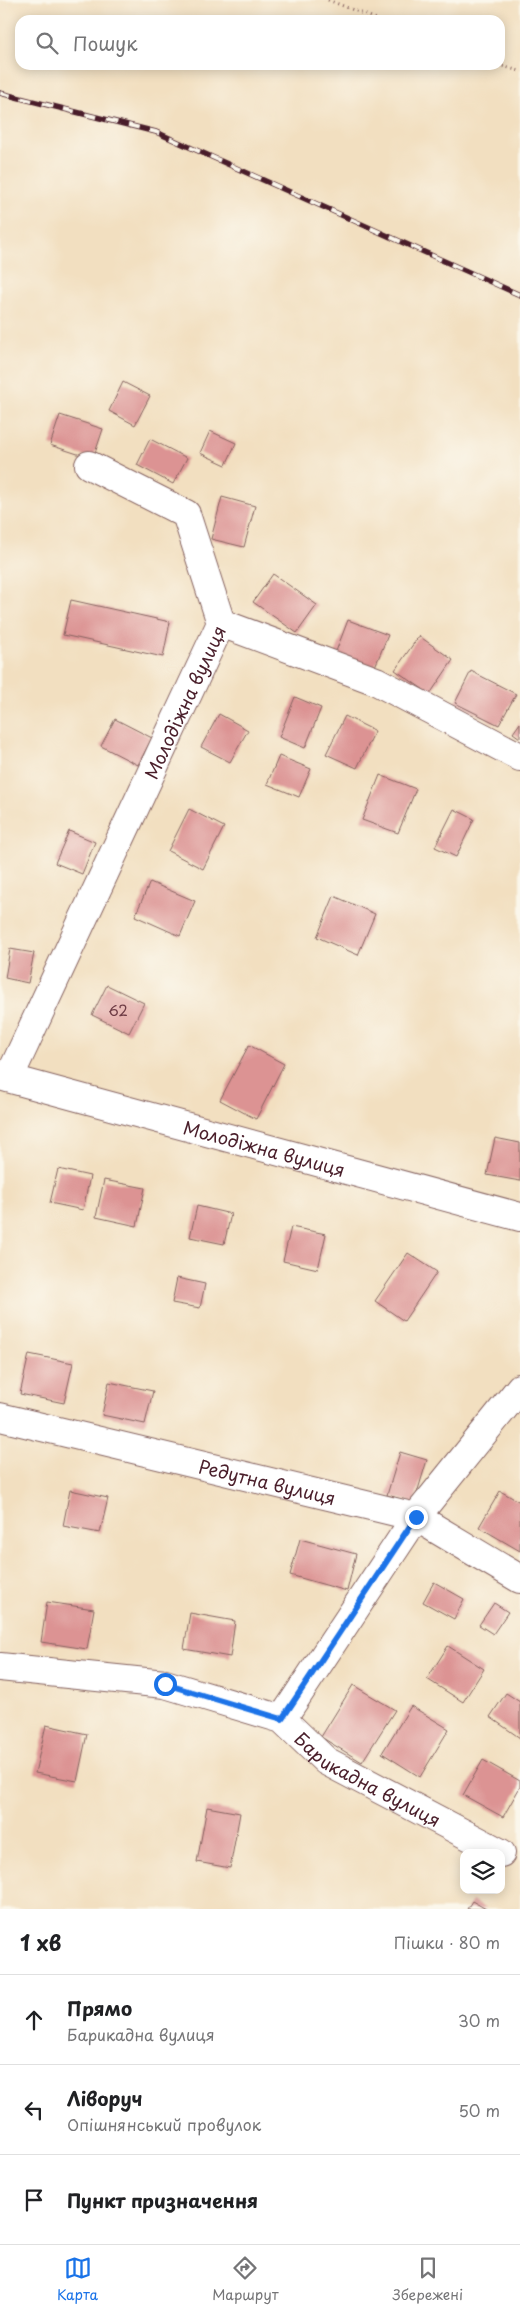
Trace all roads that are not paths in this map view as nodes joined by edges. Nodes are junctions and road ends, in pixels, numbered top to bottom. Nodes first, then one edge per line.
1 (89, 465) dead end
2 (221, 623) junction
3 (520, 757) edge
4 (4, 1077) edge
5 (520, 1217) edge
6 (520, 1388) edge
7 (0, 1418) edge
8 (416, 1517) junction
9 (520, 1579) edge
10 (0, 1667) edge
11 (282, 1719) junction
12 (493, 1849) edge
13 (505, 1855) edge
14 (520, 1863) edge

1 - 2 street
2 - 3 street, Молодіжна вулиця
2 - 4 street, Молодіжна вулиця
4 - 5 street, Молодіжна вулиця
6 - 8 street
7 - 8 street, Редутна вулиця
8 - 9 street, Редутна вулиця
8 - 11 street
10 - 11 street, Барикадна вулиця
11 - 12 street, Барикадна вулиця
13 - 14 street, Барикадна вулиця

